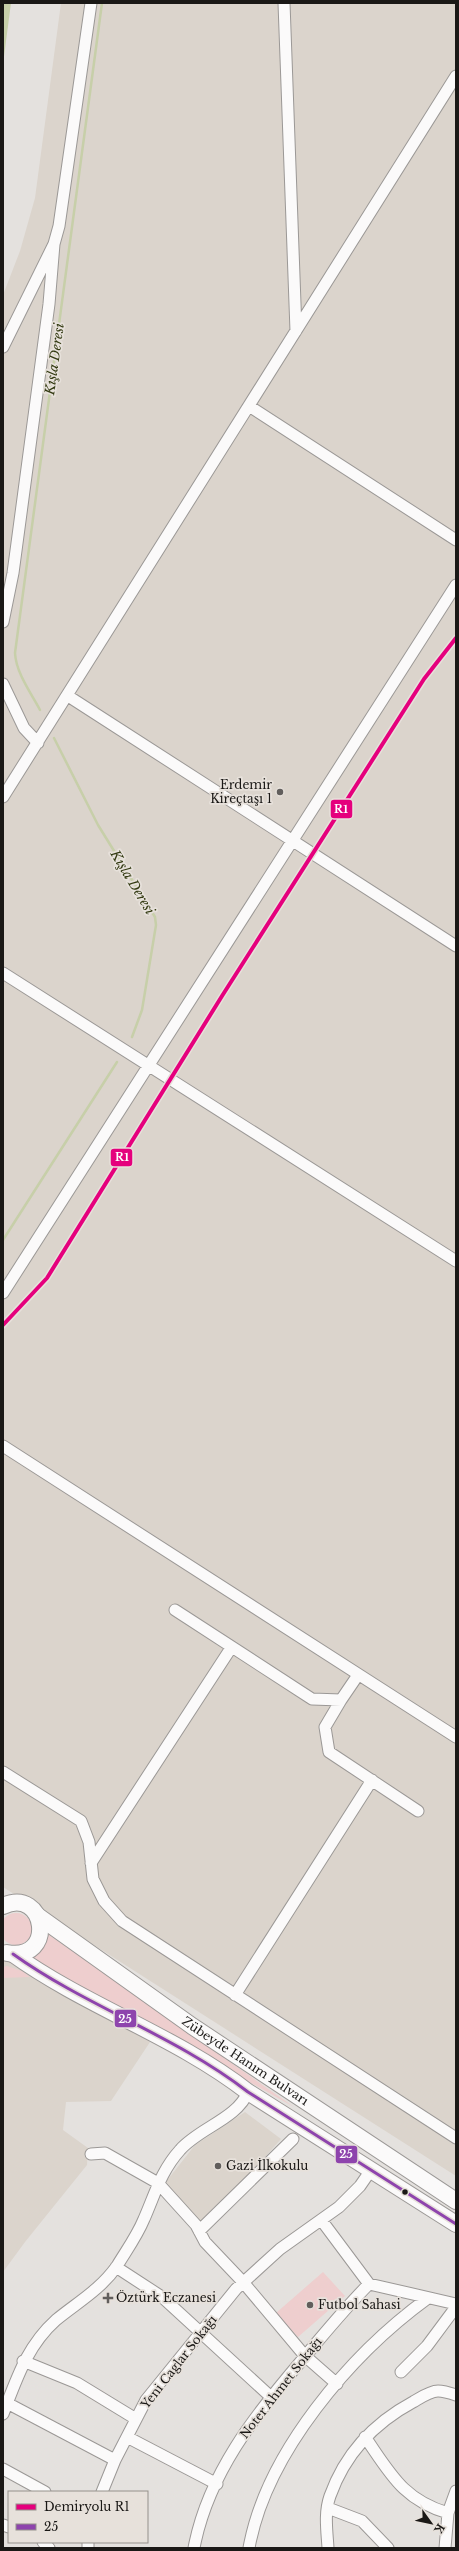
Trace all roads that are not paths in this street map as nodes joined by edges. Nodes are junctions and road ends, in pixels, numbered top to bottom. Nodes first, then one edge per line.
1 (91, 3) edge
2 (284, 3) edge
3 (456, 76) edge
4 (54, 244) junction
5 (296, 331) junction
6 (3, 347) edge
7 (249, 406) junction
8 (456, 540) edge
9 (456, 584) edge
10 (3, 622) edge
11 (3, 684) edge
12 (68, 696) junction
13 (38, 743) junction
14 (3, 797) edge
15 (291, 841) junction
16 (456, 946) edge
17 (3, 973) edge
18 (149, 1065) junction
19 (456, 1261) edge
20 (3, 1293) edge
21 (3, 1446) edge
22 (175, 1610) dead end
23 (231, 1648) junction
24 (358, 1675) junction
25 (341, 1700) junction
26 (456, 1737) edge
27 (3, 1772) edge
28 (372, 1780) junction
29 (418, 1812) dead end
30 (91, 1863) junction
31 (3, 1895) edge
32 (10, 1904) edge
33 (38, 1916) junction
34 (8, 1953) edge
35 (235, 1995) junction
36 (248, 2092) junction
37 (456, 2138) edge
38 (293, 2140) dead end
39 (91, 2154) dead end
40 (371, 2170) junction
41 (158, 2182) junction
42 (456, 2201) edge
43 (322, 2221) junction
44 (456, 2224) edge
45 (199, 2231) junction
46 (116, 2267) junction
47 (243, 2282) junction
48 (369, 2284) junction
49 (428, 2298) junction
50 (456, 2304) edge
51 (456, 2307) edge
52 (203, 2332) junction
53 (305, 2356) junction
54 (23, 2361) junction
55 (401, 2372) dead end
56 (337, 2384) junction
57 (456, 2395) edge
58 (271, 2397) junction
59 (5, 2408) edge
60 (136, 2419) junction
61 (127, 2437) junction
62 (364, 2437) junction
63 (115, 2460) junction
64 (3, 2469) edge
65 (216, 2484) junction
66 (43, 2491) edge
67 (102, 2491) edge
68 (456, 2491) edge
69 (328, 2508) junction
70 (448, 2513) junction
71 (197, 2547) edge
72 (249, 2548) edge
73 (328, 2548) edge
74 (388, 2548) edge
75 (445, 2548) edge

1 - 4 street
2 - 5 street
3 - 5 street
4 - 6 street
4 - 10 street
5 - 7 street
7 - 8 street
7 - 12 street
9 - 15 street
11 - 13 street
12 - 13 street
12 - 15 street
13 - 14 street
15 - 16 street
15 - 18 street
17 - 18 street
18 - 19 street
18 - 20 street
21 - 24 street
22 - 23 street
23 - 25 street
23 - 30 street
24 - 25 street
24 - 26 street
25 - 28 street
27 - 30 street
28 - 29 street
28 - 35 street
30 - 35 street
31 - 32 highway, Zübeyde Hanım Bulvarı
32 - 33 highway, Zübeyde Hanım Bulvarı
33 - 34 highway, Zübeyde Hanım Bulvarı
33 - 42 highway, Zübeyde Hanım Bulvarı
34 - 36 highway, Zübeyde Hanım Bulvarı
35 - 37 street
36 - 40 highway, Zübeyde Hanım Bulvarı
36 - 41 street
38 - 45 street
39 - 41 street
40 - 43 street, Yeni Caglar Sokağı
40 - 44 highway, Zübeyde Hanım Bulvarı
41 - 45 street
41 - 46 street
43 - 47 street, Yeni Caglar Sokağı
43 - 48 street
45 - 47 street
46 - 52 street
46 - 54 street
47 - 52 street, Yeni Caglar Sokağı
47 - 53 street
48 - 49 street
48 - 53 street, Noter Ahmet Sokağı
49 - 50 street
49 - 56 street
51 - 55 street
52 - 58 street
52 - 60 street, Yeni Caglar Sokağı
53 - 56 street
53 - 58 street, Noter Ahmet Sokağı
54 - 59 street
54 - 60 street
56 - 72 street
57 - 62 street
58 - 65 street, Noter Ahmet Sokağı
59 - 63 street
60 - 61 street, Yeni Caglar Sokağı
61 - 63 street, Yeni Caglar Sokağı
61 - 65 street
62 - 69 street
62 - 70 street
63 - 67 street, Yeni Caglar Sokağı
64 - 66 street
65 - 71 street, Noter Ahmet Sokağı
68 - 70 street
69 - 73 street
69 - 74 street
70 - 75 street

